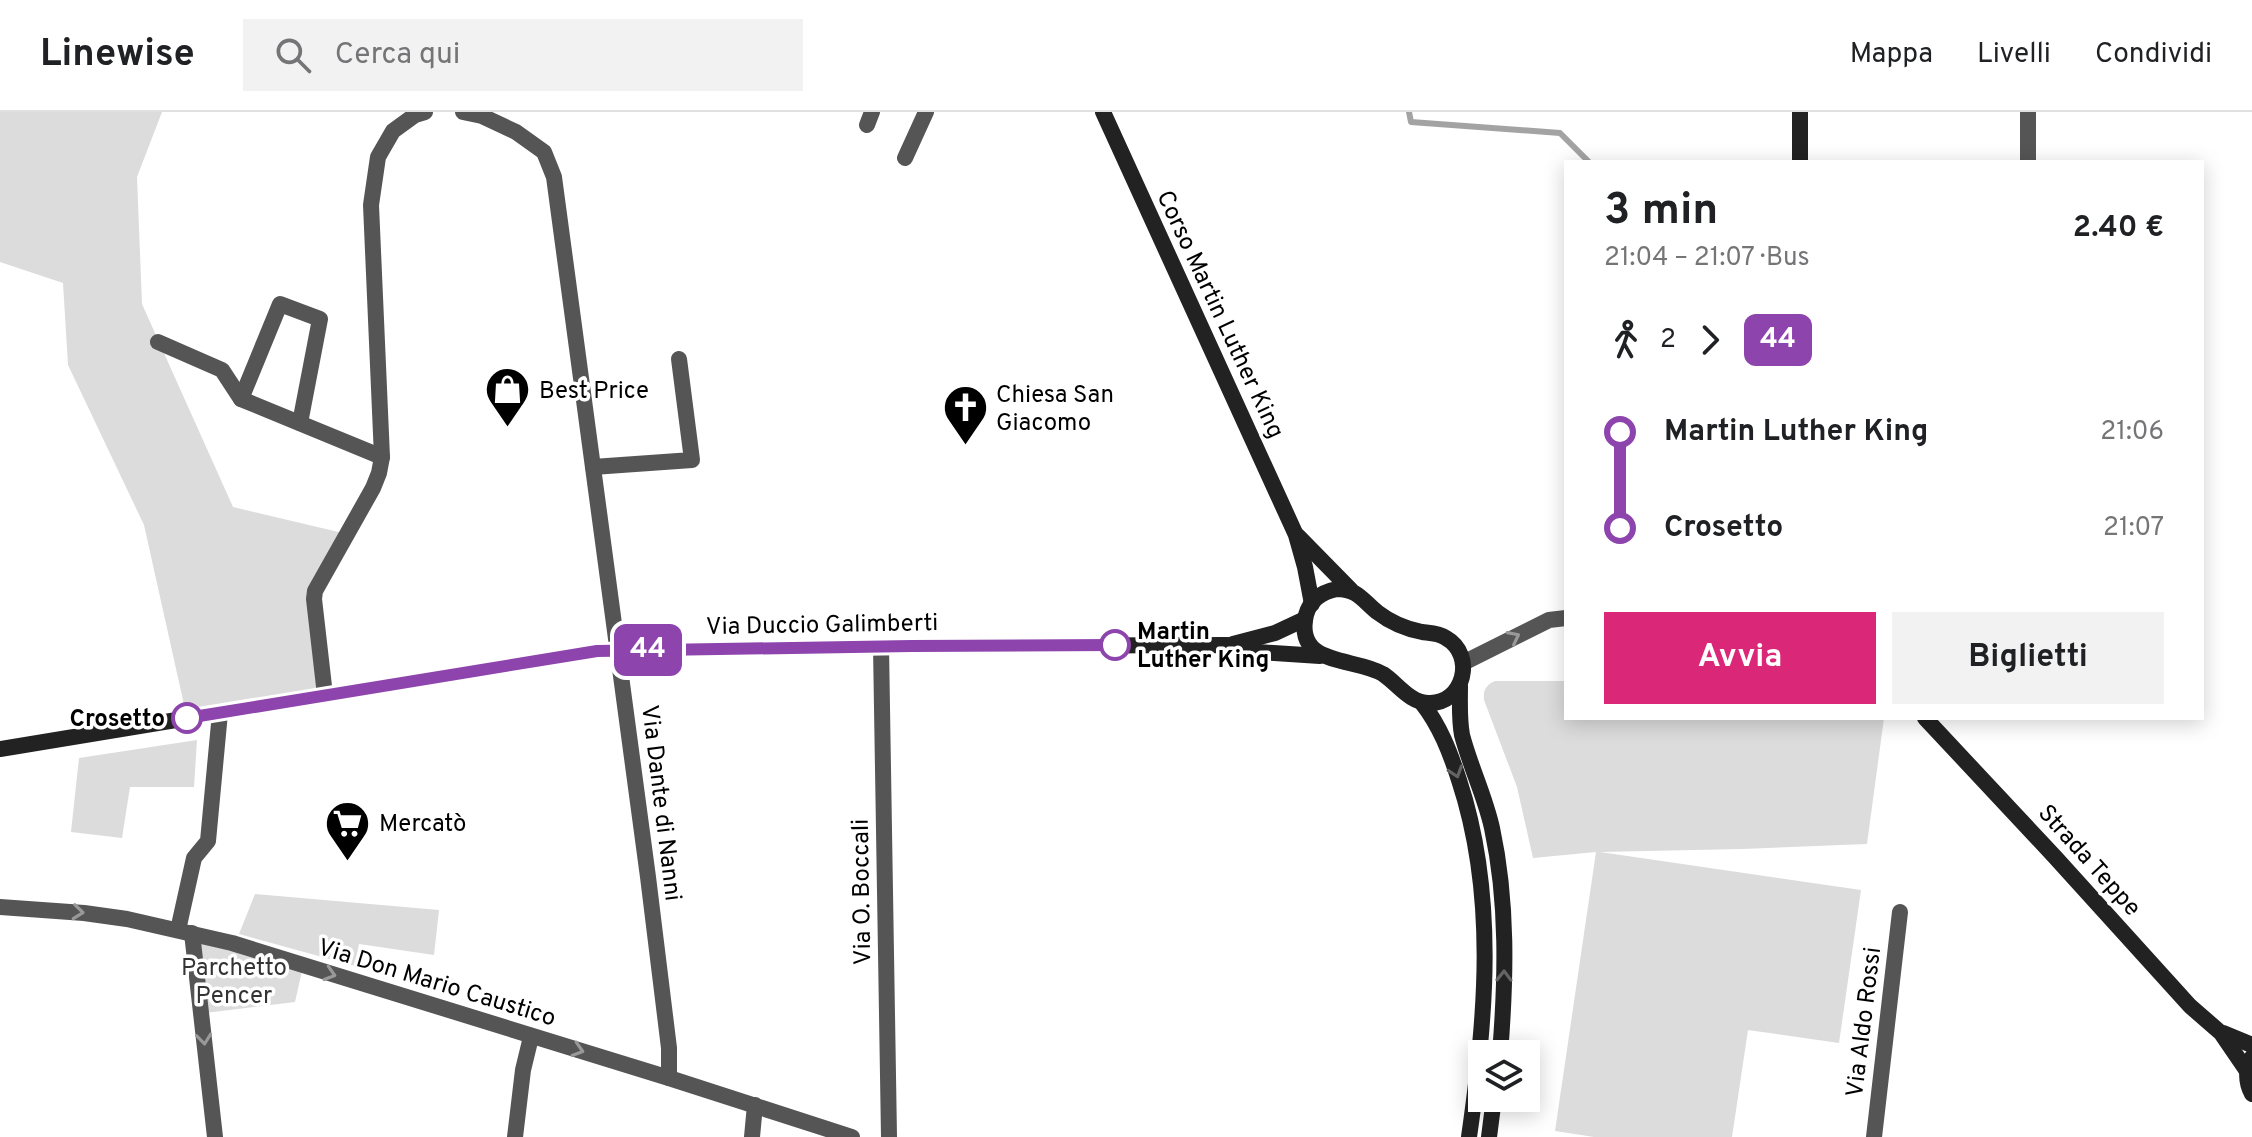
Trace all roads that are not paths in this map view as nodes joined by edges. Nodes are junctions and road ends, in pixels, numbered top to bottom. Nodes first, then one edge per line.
1 (463, 112) edge
2 (926, 112) edge
3 (1103, 112) edge
4 (1800, 112) edge
5 (2028, 112) edge
6 (420, 113) edge
7 (905, 158) dead end
8 (1800, 160) edge
9 (2028, 160) edge
10 (158, 342) dead end
11 (679, 359) dead end
12 (241, 399) junction
13 (300, 423) junction
14 (382, 457) junction
15 (593, 467) junction
16 (1296, 535) junction
17 (1351, 590) junction
18 (1308, 612) junction
19 (1564, 618) edge
20 (1227, 645) junction
21 (881, 646) junction
22 (618, 651) junction
23 (1320, 656) junction
24 (1463, 663) junction
25 (1460, 686) junction
26 (325, 695) junction
27 (1422, 703) junction
28 (220, 713) junction
29 (1927, 720) edge
30 (0, 749) edge
31 (0, 907) edge
32 (1900, 912) dead end
33 (185, 932) junction
34 (2221, 1033) junction
35 (531, 1037) junction
36 (1501, 1040) edge
37 (2252, 1045) edge
38 (2250, 1064) edge
39 (669, 1078) junction
40 (2252, 1094) edge
41 (755, 1105) junction
42 (1492, 1112) edge
43 (215, 1137) edge
44 (515, 1137) edge
45 (752, 1137) edge
46 (852, 1137) edge
47 (889, 1137) edge
48 (1469, 1137) edge
49 (1489, 1137) edge
50 (1874, 1137) edge

1 - 15 street, Via Dante di Nanni
2 - 7 street
3 - 16 street, Corso Martin Luther King
4 - 8 street
5 - 9 street
6 - 14 street
10 - 12 street
11 - 15 street
12 - 13 street
12 - 13 street
13 - 14 street
14 - 26 street
15 - 22 street, Via Dante di Nanni
16 - 17 street, Corso Martin Luther King
16 - 18 street, Corso Martin Luther King
17 - 18 street, Via Duccio Galimberti
17 - 24 street, Corso Martin Luther King
18 - 20 street, Via Duccio Galimberti
18 - 23 street, Corso Martin Luther King
24 -> 19 street
20 - 21 street, Via Duccio Galimberti
20 - 23 street, Via Duccio Galimberti
21 - 22 street, Via Duccio Galimberti
21 - 47 street, Via O. Boccali
22 - 26 street, Via Duccio Galimberti
22 - 39 street, Via Dante di Nanni
23 - 27 street, Via Duccio Galimberti
24 - 25 street
25 - 27 street
36 -> 25 street
26 - 28 street, Via Duccio Galimberti
27 -> 48 street
28 - 30 street, Via Duccio Galimberti
28 - 33 street
29 - 34 street, Strada Teppe
31 -> 33 street, Via Don Mario Caustico
32 - 50 street, Via Aldo Rossi
33 -> 35 street, Via Don Mario Caustico
33 -> 43 street
34 - 37 street, Strada Teppe
34 - 38 street, Strada Teppe
35 -> 39 street, Via Don Mario Caustico
35 - 44 street
38 - 40 street
39 - 41 street, Via Don Mario Caustico
41 - 45 street
41 - 46 street, Via Don Mario Caustico
42 - 49 street

